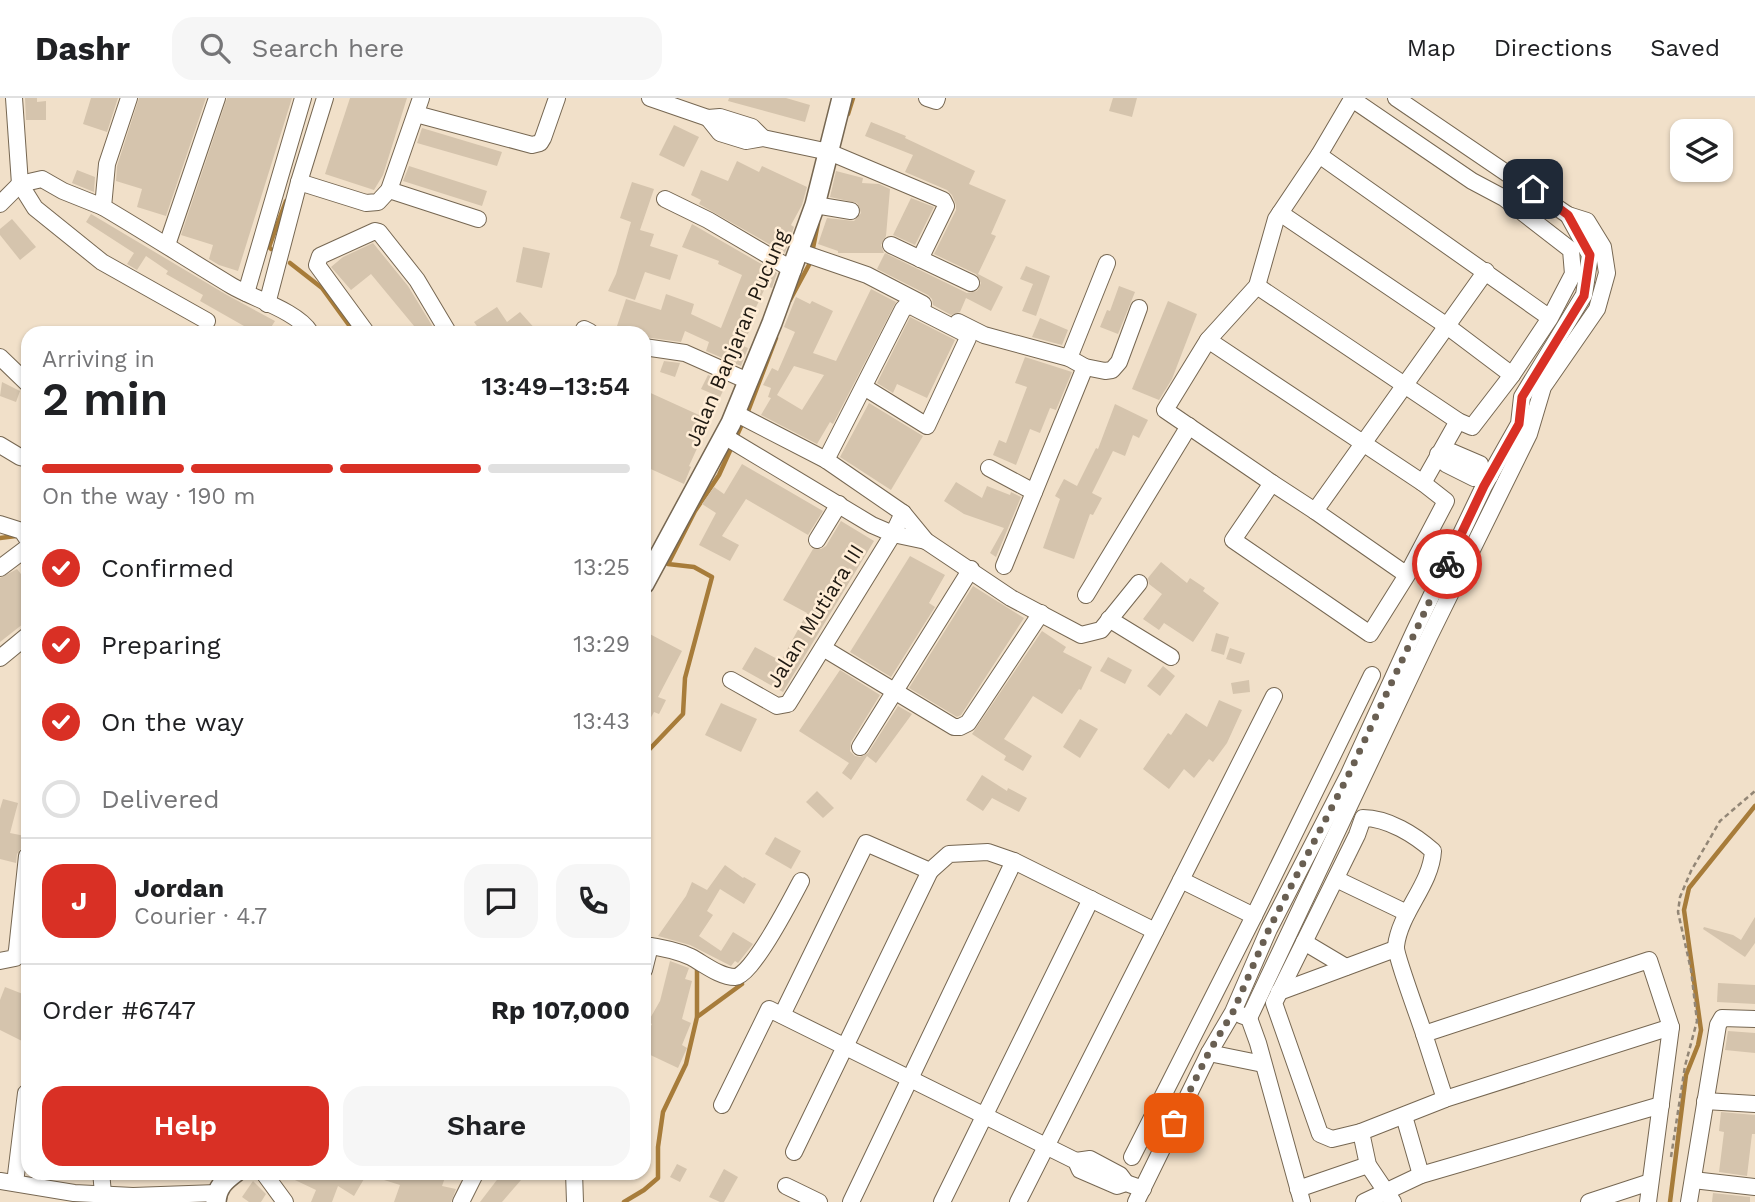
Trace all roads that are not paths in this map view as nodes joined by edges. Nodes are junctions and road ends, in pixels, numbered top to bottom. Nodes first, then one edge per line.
1 (14, 98) edge
2 (129, 98) edge
3 (217, 98) edge
4 (303, 98) edge
5 (324, 98) edge
6 (557, 98) edge
7 (650, 98) edge
8 (842, 98) edge
9 (927, 98) edge
10 (937, 98) edge
11 (1396, 98) edge
12 (418, 106) edge
13 (834, 154) junction
14 (1319, 155) junction
15 (299, 182) junction
16 (20, 184) junction
17 (390, 190) junction
18 (665, 199) dead end
19 (0, 204) edge
20 (821, 206) junction
21 (103, 207) junction
22 (851, 211) dead end
23 (1280, 213) junction
24 (1568, 215) junction
25 (478, 219) dead end
26 (891, 244) dead end
27 (167, 245) junction
28 (803, 259) junction
29 (920, 259) junction
30 (1107, 263) dead end
31 (1486, 271) junction
32 (252, 273) junction
33 (273, 280) junction
34 (971, 283) dead end
35 (1257, 286) junction
36 (246, 293) junction
37 (267, 303) junction
38 (1139, 308) dead end
39 (1550, 318) junction
40 (207, 321) dead end
41 (306, 326) edge
42 (362, 326) edge
43 (444, 326) edge
44 (1447, 326) junction
45 (1208, 340) junction
46 (651, 348) edge
47 (0, 357) edge
48 (1069, 358) junction
49 (1085, 367) junction
50 (1512, 375) junction
51 (21, 377) edge
52 (748, 381) junction
53 (1405, 384) junction
54 (864, 387) junction
55 (737, 414) junction
56 (1458, 421) junction
57 (1189, 426) junction
58 (732, 441) junction
59 (1363, 443) junction
60 (0, 444) edge
61 (1441, 455) junction
62 (21, 457) edge
63 (826, 460) junction
64 (989, 468) dead end
65 (1485, 474) junction
66 (1272, 482) junction
67 (1423, 482) junction
68 (1034, 492) junction
69 (839, 504) junction
70 (1315, 511) junction
71 (903, 513) junction
72 (0, 524) edge
73 (21, 534) edge
74 (892, 534) junction
75 (817, 540) dead end
76 (926, 541) junction
77 (21, 552) edge
78 (1004, 566) dead end
79 (0, 568) edge
80 (971, 569) junction
81 (651, 573) edge
82 (1407, 575) junction
83 (1139, 583) dead end
84 (1086, 595) dead end
85 (1041, 613) junction
86 (1109, 619) junction
87 (1421, 635) junction
88 (21, 641) edge
89 (824, 648) junction
90 (1171, 657) dead end
91 (0, 658) edge
92 (1372, 675) dead end
93 (731, 680) dead end
94 (895, 692) junction
95 (1274, 696) dead end
96 (860, 747) dead end
97 (1014, 861) junction
98 (930, 871) junction
99 (1336, 879) junction
100 (1181, 880) junction
101 (801, 881) dead end
102 (1091, 899) junction
103 (21, 912) edge
104 (1407, 913) junction
105 (1254, 916) junction
106 (1154, 931) junction
107 (1304, 942) junction
108 (651, 947) edge
109 (1395, 949) junction
110 (0, 961) edge
111 (1346, 967) junction
112 (1279, 992) junction
113 (1233, 1012) junction
114 (782, 1015) junction
115 (1249, 1018) junction
116 (1755, 1018) edge
117 (1671, 1027) junction
118 (1424, 1034) junction
119 (845, 1045) junction
120 (1209, 1052) junction
121 (1263, 1063) junction
122 (910, 1078) junction
123 (1445, 1100) junction
124 (1705, 1101) junction
125 (1755, 1104) edge
126 (722, 1105) dead end
127 (1661, 1105) junction
128 (985, 1115) junction
129 (1404, 1116) junction
130 (21, 1118) edge
131 (1361, 1132) junction
132 (1046, 1146) junction
133 (794, 1152) dead end
134 (1132, 1157) dead end
135 (1368, 1165) junction
136 (1422, 1175) junction
137 (102, 1180) edge
138 (226, 1180) edge
139 (269, 1180) edge
140 (472, 1180) edge
141 (575, 1180) edge
142 (1693, 1180) junction
143 (8, 1182) edge
144 (1650, 1182) junction
145 (786, 1186) dead end
146 (1755, 1187) edge
147 (103, 1193) junction
148 (1300, 1195) edge
149 (1140, 1196) edge
150 (216, 1198) edge
151 (1390, 1198) edge
152 (285, 1202) edge
153 (461, 1202) edge
154 (575, 1202) edge
155 (819, 1202) edge
156 (851, 1202) edge
157 (943, 1202) edge
158 (1018, 1202) edge
159 (1364, 1202) edge
160 (1590, 1202) edge
161 (1648, 1202) edge
162 (1689, 1202) edge

1 - 16 street
2 - 21 street
3 - 27 street
4 - 32 street
5 - 15 street
6 - 12 street
7 - 13 street
8 - 13 street, Jalan Banjaran Pucung
9 - 10 street
11 - 24 street
12 - 17 street
13 - 20 street, Jalan Banjaran Pucung
13 - 29 street
14 - 23 street
14 - 31 street
14 - 39 street
15 - 17 street
15 - 33 street
16 - 19 street
16 - 21 street
16 - 40 street
17 - 25 street
18 - 28 street
20 - 22 street
20 - 28 street, Jalan Banjaran Pucung
21 - 27 street
23 - 35 street
23 - 44 street
24 - 65 street
24 - 87 street
26 - 29 street
27 - 36 street
28 - 48 street
28 - 52 street, Jalan Banjaran Pucung
29 - 34 street
30 - 48 street
31 - 39 street
31 - 44 street
32 - 33 street
32 - 36 street
33 - 37 street
35 - 45 street
35 - 53 street
36 - 37 street
37 - 41 street
38 - 49 street
39 - 50 street
42 - 43 street
44 - 50 street
44 - 53 street
45 - 57 street
45 - 59 street
46 - 52 street
47 - 51 street
48 - 49 street
49 - 68 street
50 - 56 street
52 - 55 street, Jalan Banjaran Pucung
53 - 56 street
53 - 59 street
54 - 54 street
54 - 63 street
55 - 58 street, Jalan Banjaran Pucung
55 - 63 street
56 - 61 street
57 - 66 street
57 - 84 street
58 - 69 street
58 - 81 street, Jalan Banjaran Pucung
59 - 67 street
59 - 70 street
60 - 62 street
61 - 65 street
61 - 67 street
63 - 71 street
64 - 68 street
65 - 87 street
66 - 70 street
66 - 82 street
67 - 82 street
68 - 78 street
69 - 74 street
69 - 75 street
70 - 82 street
71 - 74 street, Jalan Mutiara III
71 - 76 street
72 - 73 street
74 - 76 street
74 - 89 street, Jalan Mutiara III
76 - 80 street
77 - 79 street
80 - 85 street
80 - 94 street
83 - 86 street
85 - 86 street
85 - 94 street
86 - 90 street
87 - 113 street
87 - 115 street
88 - 91 street
89 - 93 street, Jalan Mutiara III
89 - 94 street
92 - 105 street
94 - 96 street
95 - 100 street
97 - 98 street
97 - 102 street
97 - 122 street
98 - 114 street
98 - 119 street
99 - 104 street
99 - 104 street
99 - 107 street
100 - 105 street
100 - 106 street
101 - 108 street
102 - 106 street
102 - 128 street
103 - 110 street
104 - 109 street
105 - 134 street
106 - 132 street
107 - 111 street
107 - 112 street
109 - 111 street
109 - 118 street
111 - 112 street
112 - 131 street
113 - 115 street
113 - 120 street
114 - 119 street
114 - 126 street
115 - 121 street
116 - 124 street
117 - 118 street
117 - 123 street
117 - 127 street
118 - 123 street
119 - 122 street
119 - 133 street
120 - 121 street
120 - 149 street
121 - 148 street
122 - 128 street
122 - 156 street
123 - 129 street
124 - 125 street
124 - 142 street
127 - 136 street
127 - 144 street
128 - 132 street
128 - 157 street
129 - 131 street
129 - 136 street
130 - 143 street
131 - 135 street
132 - 149 street
132 - 158 street
135 - 148 street
135 - 151 street
136 - 151 street
137 - 147 street
138 - 150 street
139 - 152 street
140 - 153 street
141 - 154 street
142 - 146 street
142 - 162 street
143 - 147 street
144 - 160 street
144 - 161 street
145 - 155 street
147 - 150 street
151 - 159 street

